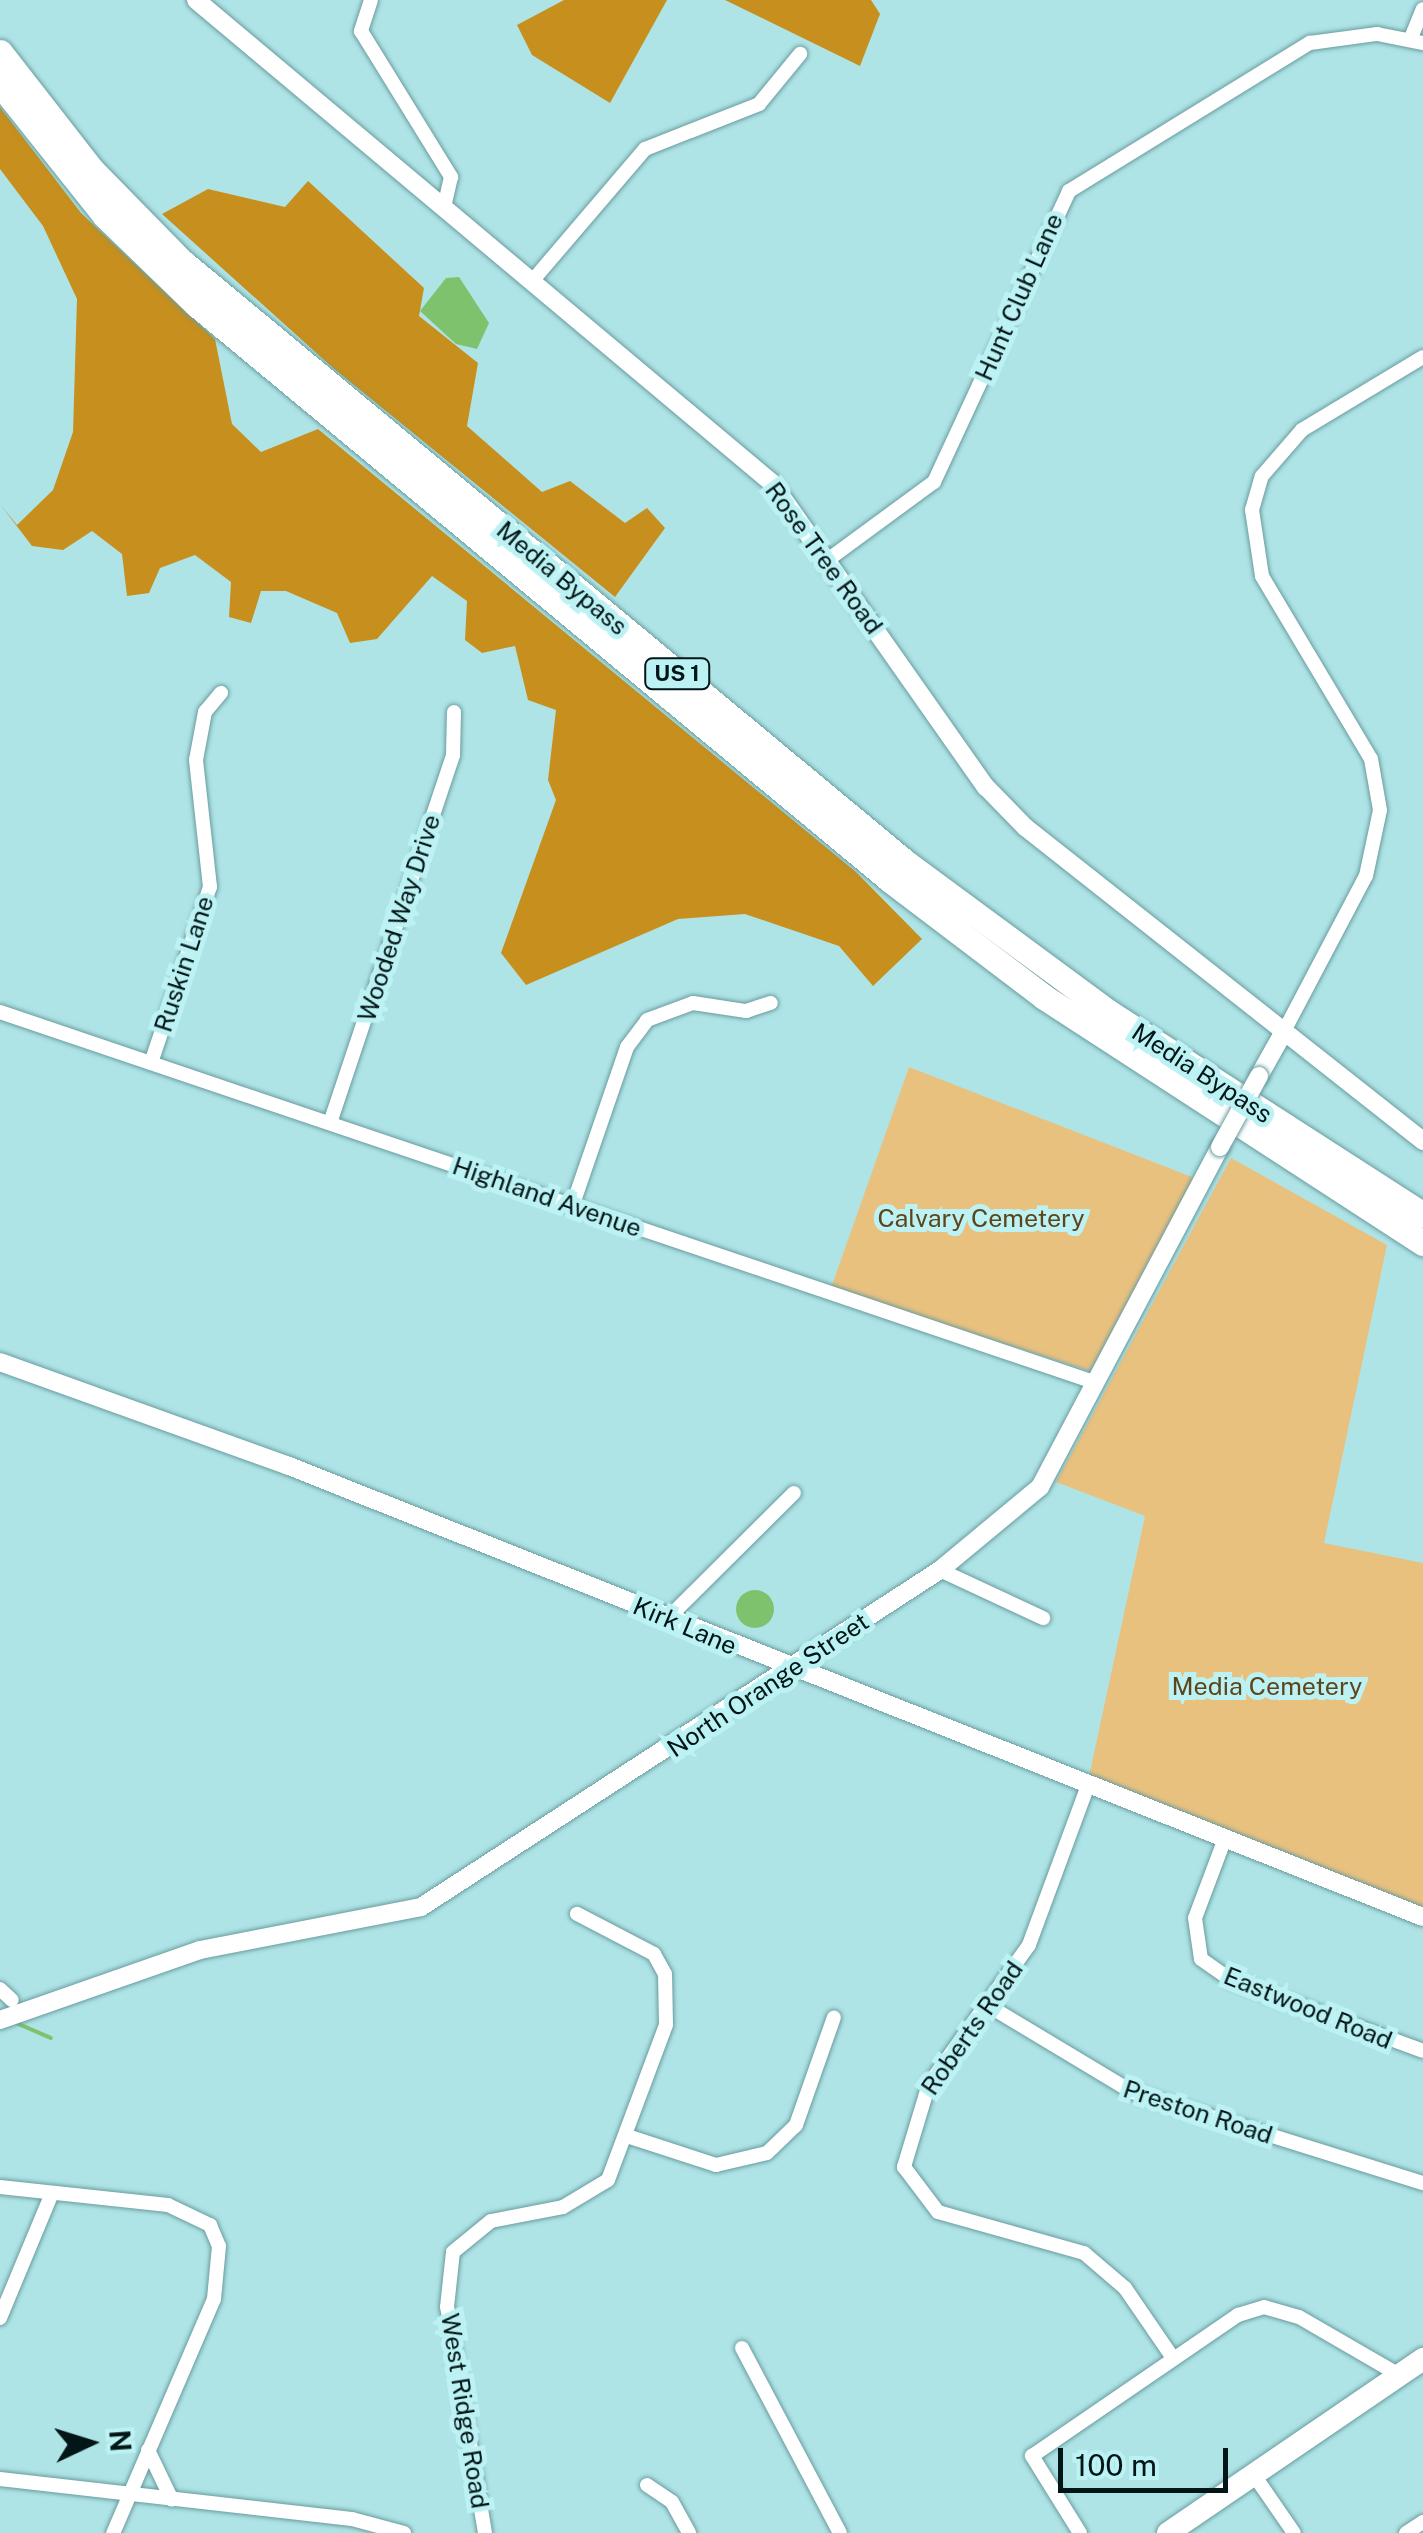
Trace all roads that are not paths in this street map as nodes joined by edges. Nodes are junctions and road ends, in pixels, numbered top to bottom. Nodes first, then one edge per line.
1 (196, 0) edge
2 (370, 0) edge
3 (1423, 10) edge
4 (1417, 41) edge
5 (0, 52) edge
6 (800, 54) dead end
7 (0, 84) edge
8 (444, 208) junction
9 (534, 279) junction
10 (1423, 357) edge
11 (829, 560) junction
12 (221, 692) dead end
13 (454, 712) dead end
14 (771, 1003) dead end
15 (0, 1012) edge
16 (1282, 1035) junction
17 (152, 1063) junction
18 (330, 1122) junction
19 (1423, 1142) edge
20 (574, 1204) junction
21 (1423, 1216) edge
22 (1423, 1243) edge
23 (0, 1362) edge
24 (1094, 1382) junction
25 (794, 1493) dead end
26 (940, 1570) junction
27 (669, 1617) junction
28 (1043, 1618) dead end
29 (791, 1673) junction
30 (1087, 1788) junction
31 (1224, 1841) junction
32 (577, 1914) dead end
33 (1423, 1918) edge
34 (989, 2006) junction
35 (834, 2017) dead end
36 (0, 2020) edge
37 (1423, 2052) edge
38 (626, 2136) junction
39 (1423, 2183) edge
40 (0, 2187) edge
41 (52, 2193) junction
42 (0, 2318) edge
43 (742, 2348) dead end
44 (1173, 2358) junction
45 (1423, 2358) edge
46 (1399, 2375) junction
47 (148, 2450) junction
48 (1254, 2474) junction
49 (0, 2479) edge
50 (647, 2486) dead end
51 (128, 2496) junction
52 (172, 2500) junction
53 (1423, 2522) edge
54 (113, 2533) edge
55 (404, 2533) edge
56 (485, 2533) edge
57 (689, 2533) edge
58 (840, 2533) edge
59 (1080, 2533) edge
60 (1168, 2533) edge
61 (1294, 2533) edge
62 (1406, 2533) edge

1 - 8 street, Rose Tree Road
2 - 8 street
3 - 4 street
4 - 11 street, Hunt Club Lane
5 - 21 highway, Media Bypass / US 1
6 - 9 street
7 - 22 highway, Media Bypass / US 1
8 - 9 street, Rose Tree Road
9 - 11 street, Rose Tree Road
10 - 16 street
11 - 16 street, Rose Tree Road
12 - 17 street, Ruskin Lane
13 - 18 street, Wooded Way Drive
14 - 20 street
15 - 17 street, Highland Avenue
16 - 19 street, Rose Tree Road
16 - 24 street, North Orange Street, bridge
17 - 18 street, Highland Avenue
18 - 20 street, Highland Avenue
20 - 24 street, Highland Avenue
23 - 27 street, Kirk Lane
24 - 26 street, North Orange Street
25 - 27 street
26 - 28 street
26 - 29 street, North Orange Street
27 - 29 street, Kirk Lane
29 - 30 street, Kirk Lane
29 - 36 street, North Orange Street
30 - 31 street, Kirk Lane
30 - 34 street, Roberts Road
31 - 33 street, Kirk Lane
31 - 37 street, Eastwood Road
32 - 38 street, West Ridge Road
34 - 39 street, Preston Road
34 - 44 street, Roberts Road
35 - 38 street
38 - 56 street, West Ridge Road
40 - 41 street
41 - 42 street
41 - 47 street
43 - 58 street
44 - 46 street
44 - 59 street
45 - 46 main road
46 - 48 main road
47 - 51 street
47 - 52 street
48 - 60 main road
48 - 61 street
49 - 51 street
50 - 57 street
51 - 52 street
51 - 54 street
52 - 55 street
53 - 62 street

